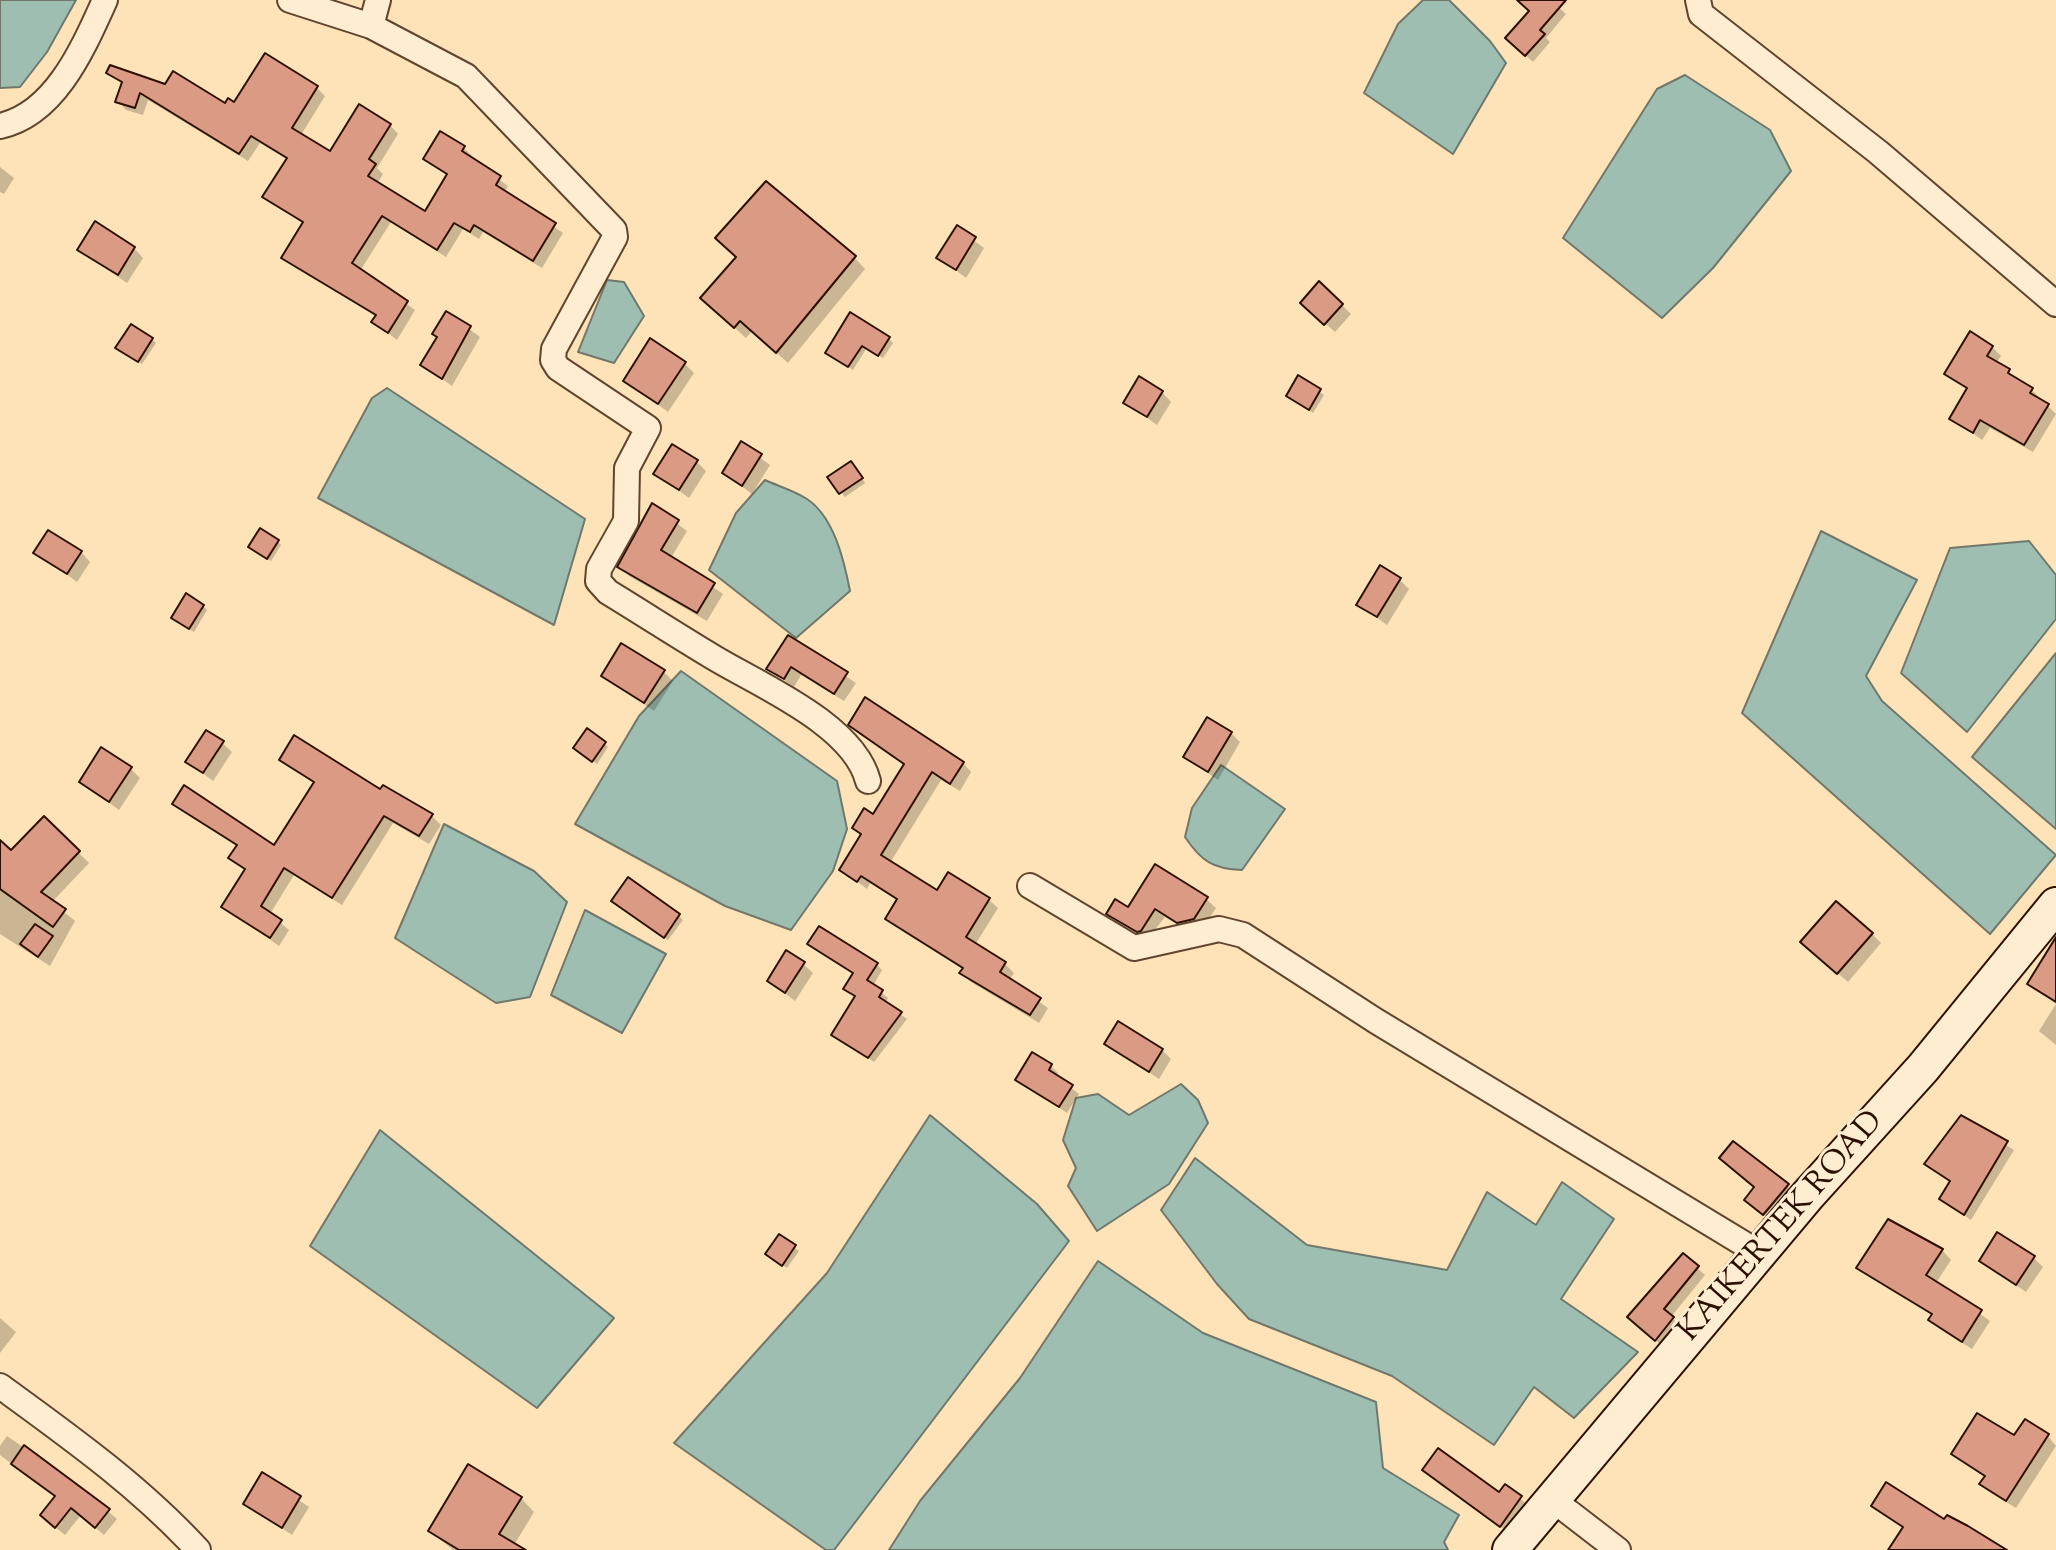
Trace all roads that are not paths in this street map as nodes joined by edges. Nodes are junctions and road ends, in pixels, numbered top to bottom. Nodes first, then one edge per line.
1 (105, 0) edge
2 (290, 0) edge
3 (378, 0) edge
4 (1698, 0) edge
5 (371, 26) junction
6 (0, 126) edge
7 (2056, 304) edge
8 (868, 781) dead end
9 (1030, 886) dead end
10 (2056, 905) edge
11 (1759, 1253) junction
12 (0, 1386) edge
13 (1553, 1500) junction
14 (198, 1550) edge
15 (1510, 1550) edge
16 (1618, 1550) edge

1 - 6 street
2 - 5 street
3 - 5 street
4 - 7 street
5 - 8 street
9 - 11 street
10 - 11 main road, KAIKERTEK ROAD
11 - 13 main road, KAIKERTEK ROAD
12 - 14 street
13 - 15 main road, KAIKERTEK ROAD
13 - 16 street

